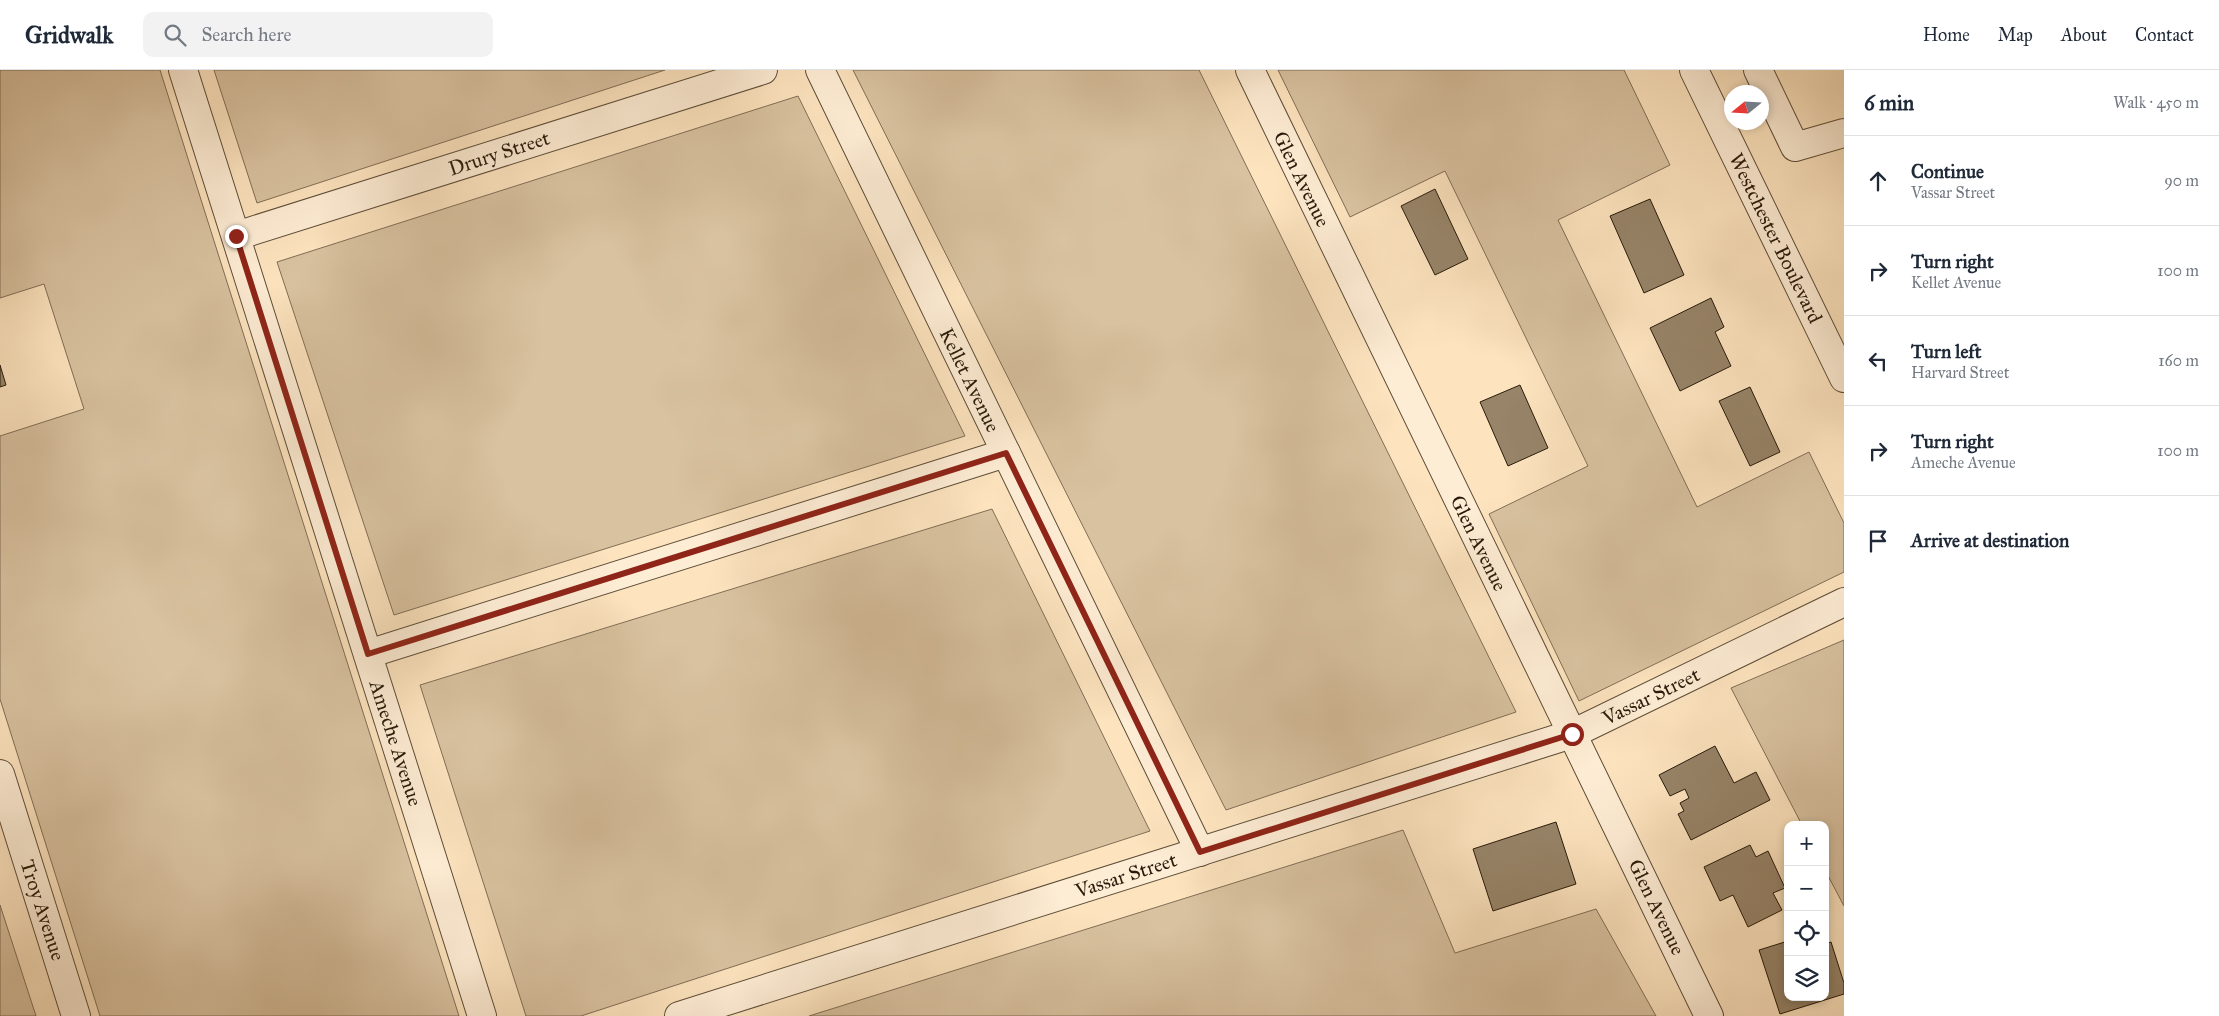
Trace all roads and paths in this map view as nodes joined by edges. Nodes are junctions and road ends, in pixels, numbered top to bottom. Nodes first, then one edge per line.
1 (183, 70) edge
2 (762, 70) edge
3 (820, 70) edge
4 (1250, 70) edge
5 (1694, 70) edge
6 (1758, 70) edge
7 (1844, 133) edge
8 (236, 236) junction
9 (1844, 378) edge
10 (1006, 453) junction
11 (1844, 602) edge
12 (368, 654) junction
13 (1572, 734) junction
14 (0, 774) edge
15 (1200, 852) junction
16 (76, 1016) edge
17 (482, 1016) edge
18 (679, 1016) edge
19 (1709, 1016) edge

1 - 8 street, Ameche Avenue
2 - 8 street, Drury Street
3 - 10 street, Kellet Avenue
4 - 13 street, Glen Avenue
5 - 9 street, Westchester Boulevard
6 - 7 street
8 - 12 street, Ameche Avenue
10 - 12 street
10 - 15 street, Kellet Avenue
11 - 13 street, Vassar Street
12 - 17 street, Ameche Avenue
13 - 15 street, Vassar Street
13 - 19 street, Glen Avenue
14 - 16 street, Troy Avenue
15 - 18 street, Vassar Street

